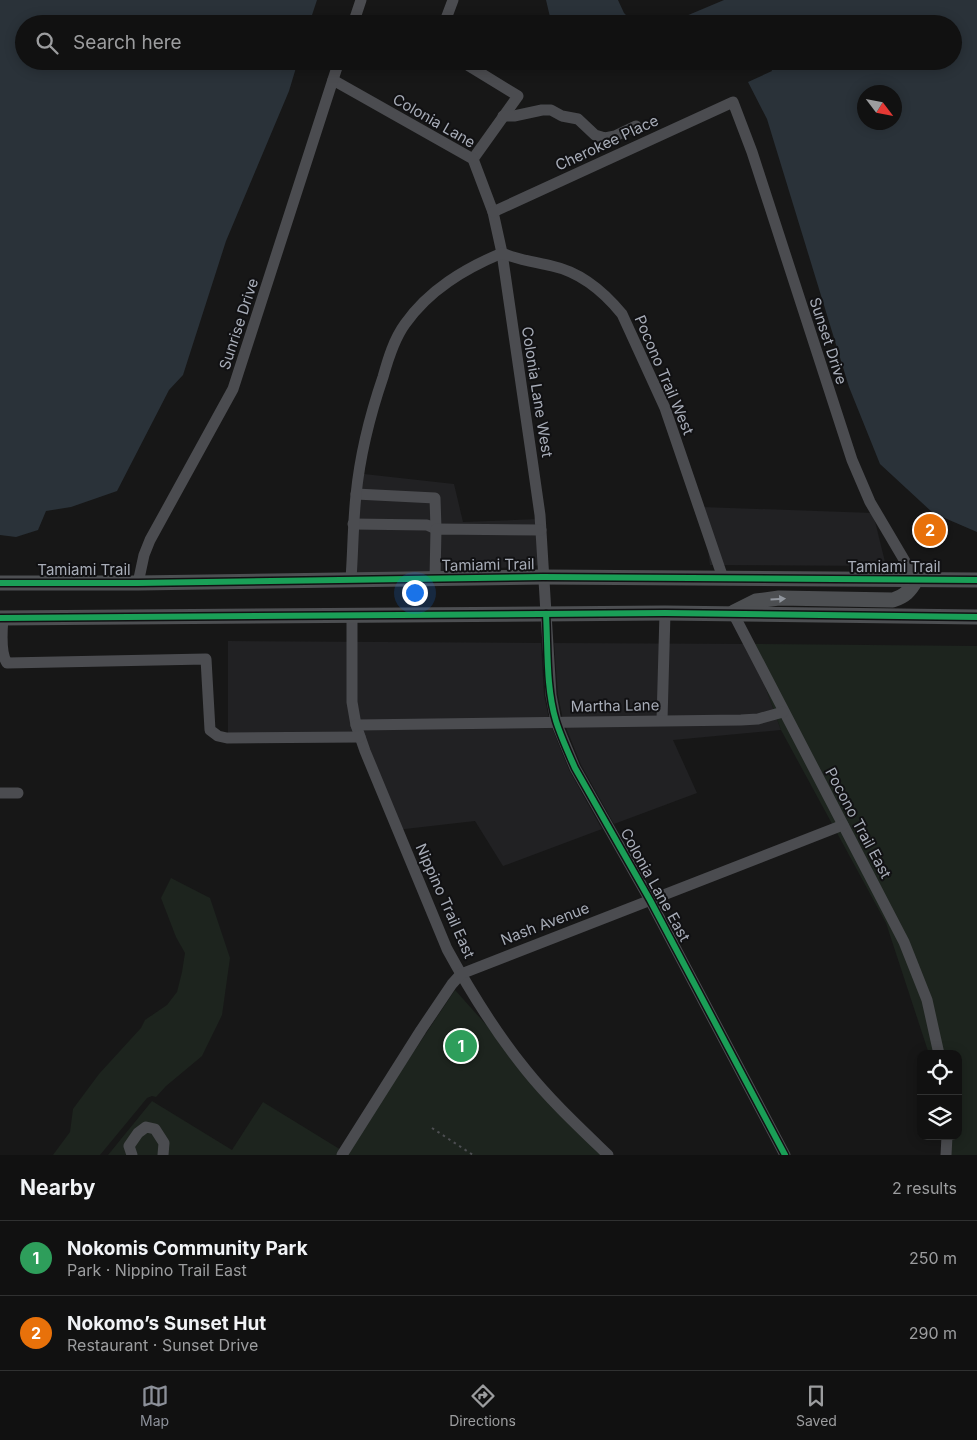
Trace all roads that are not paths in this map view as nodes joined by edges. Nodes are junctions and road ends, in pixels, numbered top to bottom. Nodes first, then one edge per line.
1 (361, 0) edge
2 (453, 0) edge
3 (356, 15) edge
4 (447, 15) edge
5 (336, 70) edge
6 (475, 70) edge
7 (333, 80) junction
8 (733, 102) joint
9 (504, 116) junction
10 (636, 126) dead end
11 (472, 159) junction
12 (493, 212) junction
13 (502, 253) junction
14 (356, 494) junction
15 (353, 524) junction
16 (436, 529) junction
17 (541, 530) junction
18 (543, 577) junction
19 (435, 578) junction
20 (723, 578) junction
21 (352, 579) junction
22 (916, 580) junction
23 (977, 580) edge
24 (0, 583) edge
25 (138, 583) junction
26 (664, 613) junction
27 (733, 613) junction
28 (546, 614) junction
29 (352, 615) junction
30 (977, 616) edge
31 (2, 618) edge
32 (3, 663) edge
33 (783, 712) junction
34 (662, 720) junction
35 (556, 722) junction
36 (356, 724) junction
37 (360, 737) junction
38 (0, 793) edge
39 (18, 793) dead end
40 (842, 825) junction
41 (650, 900) junction
42 (461, 974) junction
43 (938, 1050) edge
44 (947, 1140) edge
45 (132, 1155) edge
46 (163, 1155) edge
47 (342, 1155) edge
48 (608, 1155) edge
49 (785, 1155) edge
50 (946, 1155) edge

1 - 3 street
2 - 4 street
5 - 7 street, Sunrise Drive
6 - 9 street
7 - 11 street, Colonia Lane
7 - 25 street, Sunrise Drive
8 - 12 street, Cherokee Place
8 - 22 street, Sunset Drive
9 - 10 street
9 - 11 street
11 - 12 street, Colonia Lane
12 - 13 street, Colonia Lane West
13 - 14 street
13 - 17 street, Colonia Lane West
13 - 20 street, Pocono Trail West
14 - 15 street
14 - 16 street
15 - 16 street
15 - 21 street
16 - 17 street
16 - 19 street
17 - 18 street, Colonia Lane West
18 - 19 main road, Tamiami Trail
18 - 20 main road, Tamiami Trail
18 - 28 street, Colonia Lane West
19 - 21 main road, Tamiami Trail
20 - 22 main road, Tamiami Trail
21 - 25 main road, Tamiami Trail
22 - 23 main road, Tamiami Trail
27 -> 22 main road
24 - 25 main road, Tamiami Trail
26 - 27 main road
26 - 28 main road
26 - 34 street
27 - 30 main road
27 - 33 street, Pocono Trail East
28 - 29 main road
28 - 35 street, Colonia Lane East
29 - 31 main road
29 - 36 street, Nippino Trail East
31 - 32 street
32 - 37 street
33 - 34 street, Martha Lane
33 - 40 street, Pocono Trail East
34 - 35 street, Martha Lane
35 - 36 street, Martha Lane
35 - 41 street, Colonia Lane East
36 - 37 street, Nippino Trail East
37 - 42 street, Nippino Trail East
38 - 39 street
40 - 41 street, Nash Avenue
40 - 43 street, Pocono Trail East
41 - 42 street, Nash Avenue
41 - 49 street, Colonia Lane East
42 - 47 street
42 - 48 street, Nippino Trail East
44 - 50 street
45 - 46 street

